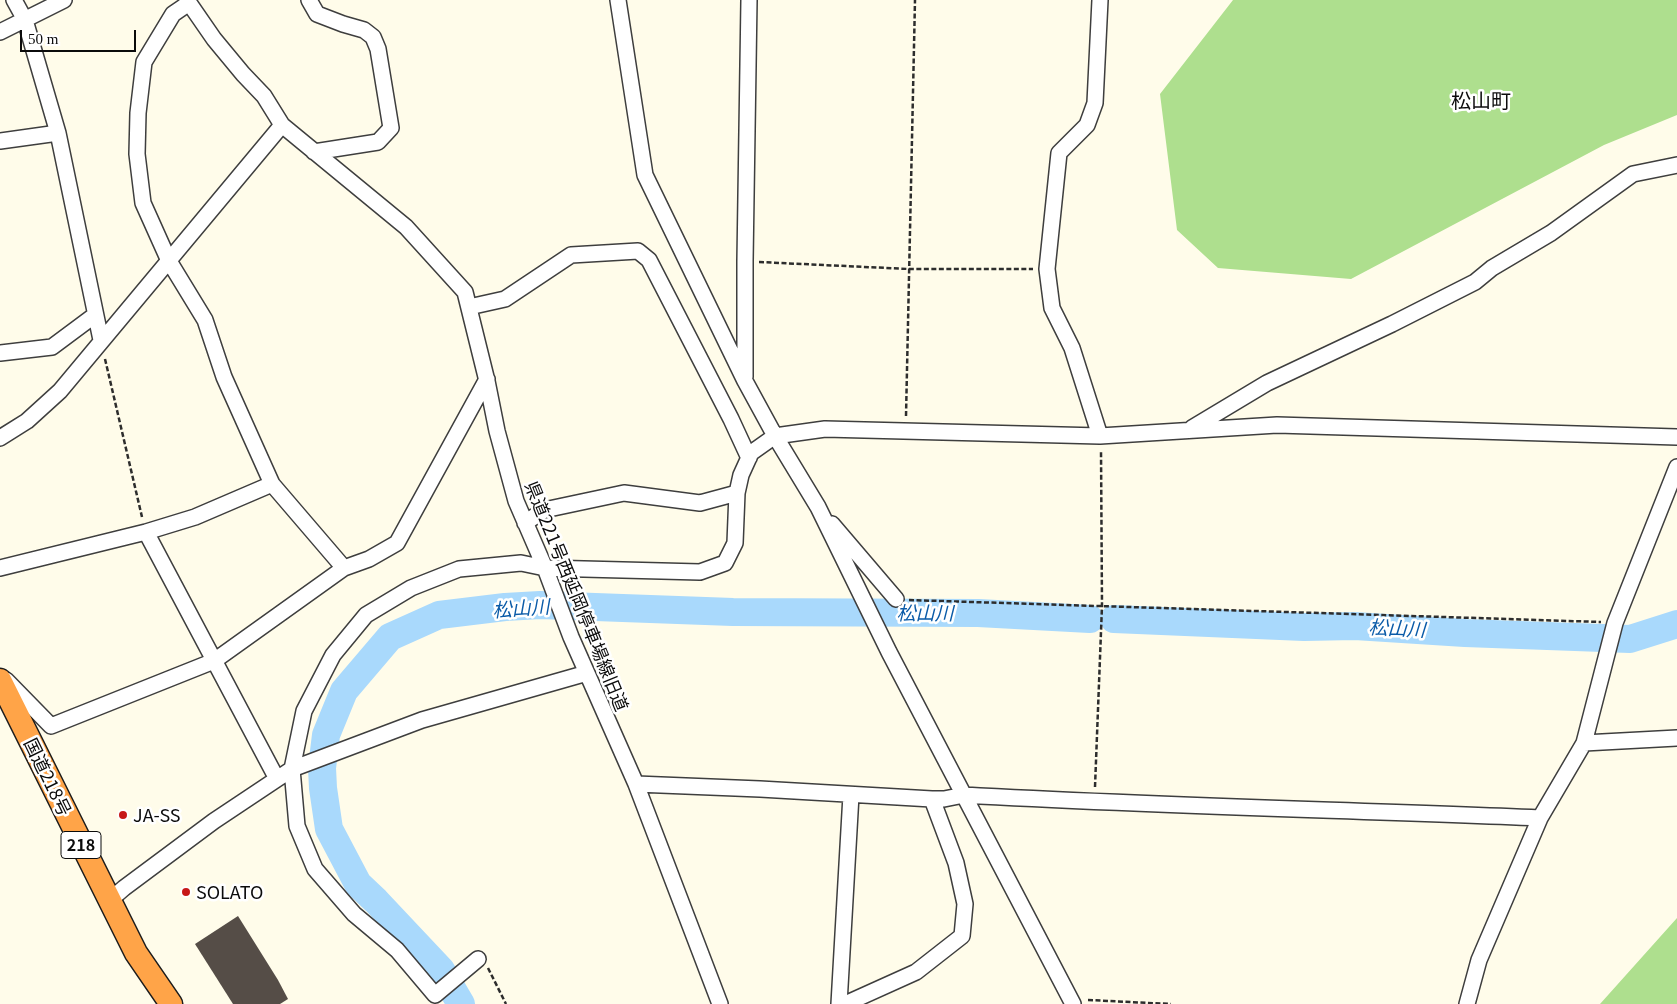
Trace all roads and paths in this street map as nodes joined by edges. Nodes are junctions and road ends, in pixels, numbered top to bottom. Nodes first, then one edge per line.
1 (14, 0) edge
2 (64, 0) edge
3 (310, 0) edge
4 (618, 0) edge
5 (749, 0) edge
6 (915, 0) edge
7 (1100, 0) edge
8 (188, 2) edge
9 (25, 20) junction
10 (0, 32) edge
11 (282, 125) junction
12 (58, 133) junction
13 (0, 142) edge
14 (314, 152) junction
15 (1677, 165) edge
16 (169, 261) junction
17 (745, 261) junction
18 (909, 269) junction
19 (1047, 269) junction
20 (469, 307) junction
21 (95, 315) junction
22 (101, 340) junction
23 (0, 353) edge
24 (487, 379) junction
25 (745, 380) junction
26 (1189, 430) junction
27 (905, 431) junction
28 (775, 436) junction
29 (1100, 436) junction
30 (1677, 437) edge
31 (0, 438) edge
32 (749, 458) junction
33 (1677, 467) edge
34 (272, 484) junction
35 (737, 493) junction
36 (818, 507) junction
37 (525, 523) junction
38 (146, 532) junction
39 (0, 568) edge
40 (344, 568) junction
41 (545, 568) junction
42 (896, 600) joint
43 (1102, 606) junction
44 (1615, 623) junction
45 (214, 661) junction
46 (588, 673) junction
47 (0, 674) edge
48 (0, 680) edge
49 (1677, 738) edge
50 (1584, 743) junction
51 (292, 769) junction
52 (276, 779) junction
53 (636, 784) junction
54 (850, 794) junction
55 (964, 795) junction
56 (932, 799) junction
57 (1094, 802) junction
58 (1540, 818) junction
59 (109, 902) junction
60 (478, 959) joint
61 (1072, 1002) edge
62 (171, 1004) edge
63 (506, 1004) edge
64 (720, 1004) edge
65 (839, 1004) edge
66 (845, 1004) edge
67 (1171, 1004) edge
68 (1467, 1004) edge

1 - 9 street
2 - 9 street
3 - 14 street
4 - 25 street
5 - 17 street
6 - 18 path
7 - 19 street
8 - 11 street, 県道221号西延岡停車場線旧道
8 - 16 street
9 - 10 street
9 - 12 street
11 - 14 street, 県道221号西延岡停車場線旧道
11 - 16 street
12 - 13 street
12 - 21 street
14 - 20 street, 県道221号西延岡停車場線旧道
15 - 26 street
16 - 22 street
16 - 34 street
17 - 18 path
17 - 25 street
18 - 19 path
18 - 27 path
19 - 29 street
20 - 24 street, 県道221号西延岡停車場線旧道
20 - 32 street
21 - 22 street
21 - 23 street
22 - 31 street
22 - 38 path
24 - 37 street, 県道221号西延岡停車場線旧道
24 - 40 street
25 - 28 street
26 - 29 street
26 - 30 street
27 - 28 street
27 - 29 street
28 - 32 street
28 - 36 street
29 - 43 path
32 - 35 street
33 - 44 street
34 - 38 street
34 - 40 street
35 - 37 street
35 - 41 street
36 - 42 street
36 - 55 street
37 - 41 street, 県道221号西延岡停車場線旧道
38 - 39 street
38 - 45 street
40 - 45 street
41 - 46 street, 県道221号西延岡停車場線旧道
41 - 51 street
42 - 43 path
43 - 44 path
43 - 57 path
44 - 50 street
45 - 47 street
45 - 52 street
46 - 51 street
46 - 53 street, 県道221号西延岡停車場線旧道
48 - 59 highway, 国道218号 / 218
49 - 50 street
50 - 58 street
51 - 52 street
51 - 60 street
52 - 59 street
53 - 54 street
53 - 64 street, 県道221号西延岡停車場線旧道
54 - 56 street
54 - 65 street
55 - 56 street
55 - 57 street
55 - 61 street
56 - 66 street
57 - 58 street
58 - 68 street
59 - 62 highway, 国道218号 / 218
60 - 63 path
61 - 67 path

